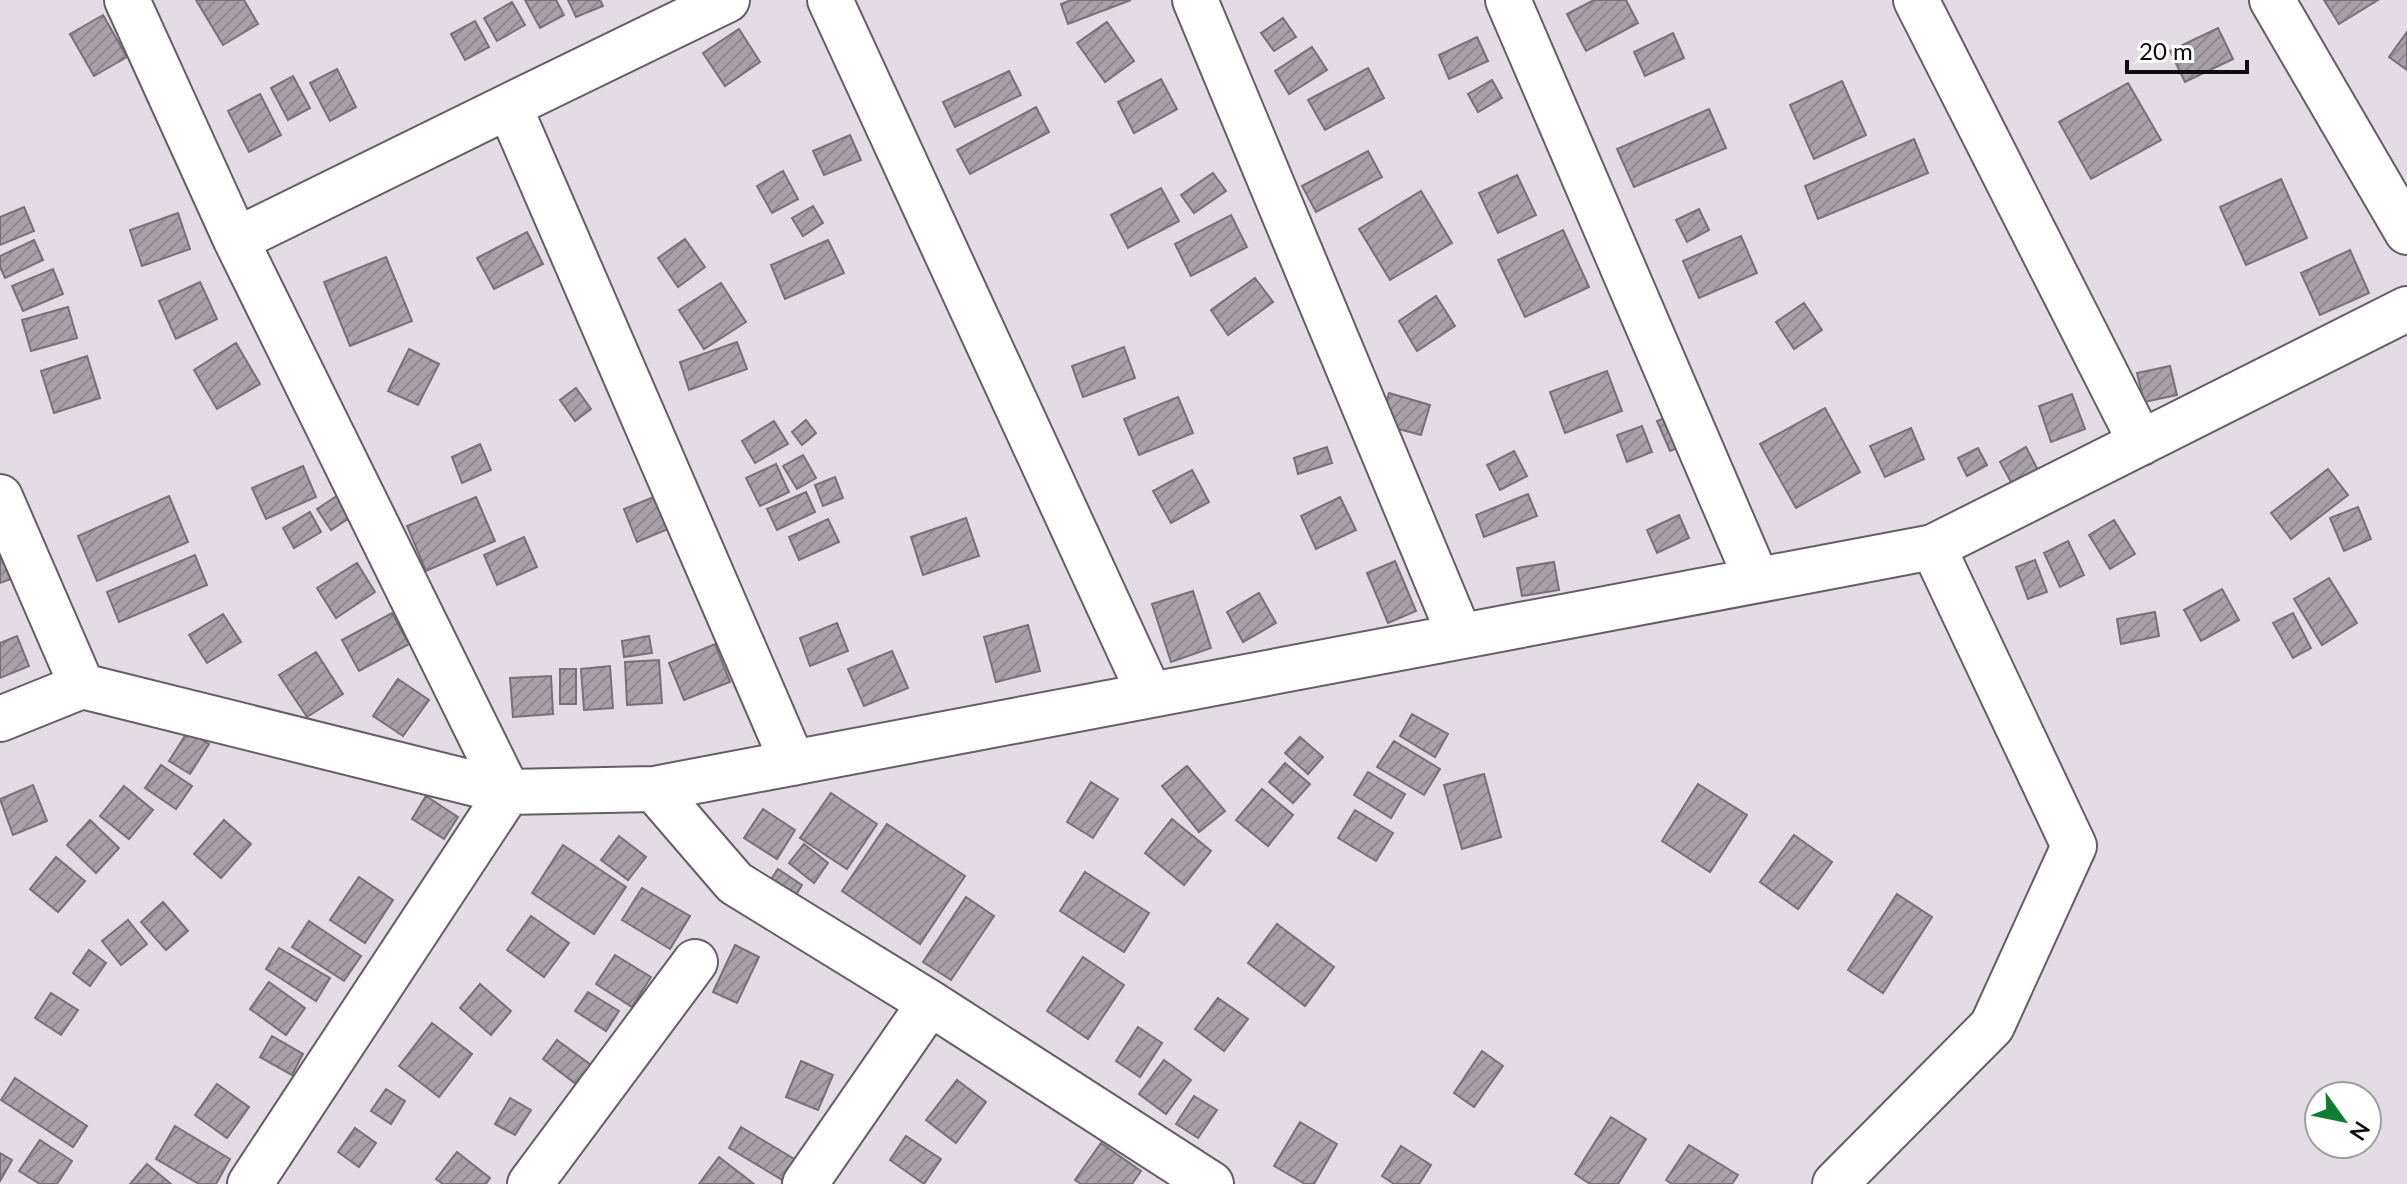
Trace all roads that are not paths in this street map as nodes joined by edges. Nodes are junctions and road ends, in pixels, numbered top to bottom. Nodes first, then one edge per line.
1 (127, 0) edge
2 (727, 0) edge
3 (830, 0) edge
4 (1195, 0) edge
5 (1508, 0) edge
6 (1916, 0) edge
7 (2272, 0) edge
8 (509, 106) junction
9 (2407, 232) edge
10 (236, 240) junction
11 (2407, 309) edge
12 (2141, 443) junction
13 (0, 497) edge
14 (1933, 547) junction
15 (1757, 580) junction
16 (1460, 636) junction
17 (82, 686) junction
18 (1150, 695) junction
19 (0, 719) edge
20 (793, 763) junction
21 (654, 789) junction
22 (508, 792) junction
23 (695, 962) dead end
24 (930, 1003) junction
25 (1193, 1179) edge
26 (250, 1184) edge
27 (530, 1184) edge
28 (805, 1184) edge
29 (1835, 1184) edge

1 - 10 street
2 - 8 street
3 - 18 street
4 - 16 street
5 - 15 street
6 - 12 street
7 - 9 street
8 - 10 street
8 - 20 street
10 - 22 street
11 - 12 street
12 - 14 street
13 - 17 street
14 - 15 street
14 - 29 street
15 - 16 street
16 - 18 street
17 - 19 street
17 - 22 street
18 - 20 street
20 - 21 street
21 - 22 street
21 - 24 street
22 - 26 street
23 - 27 street
24 - 25 street
24 - 28 street

